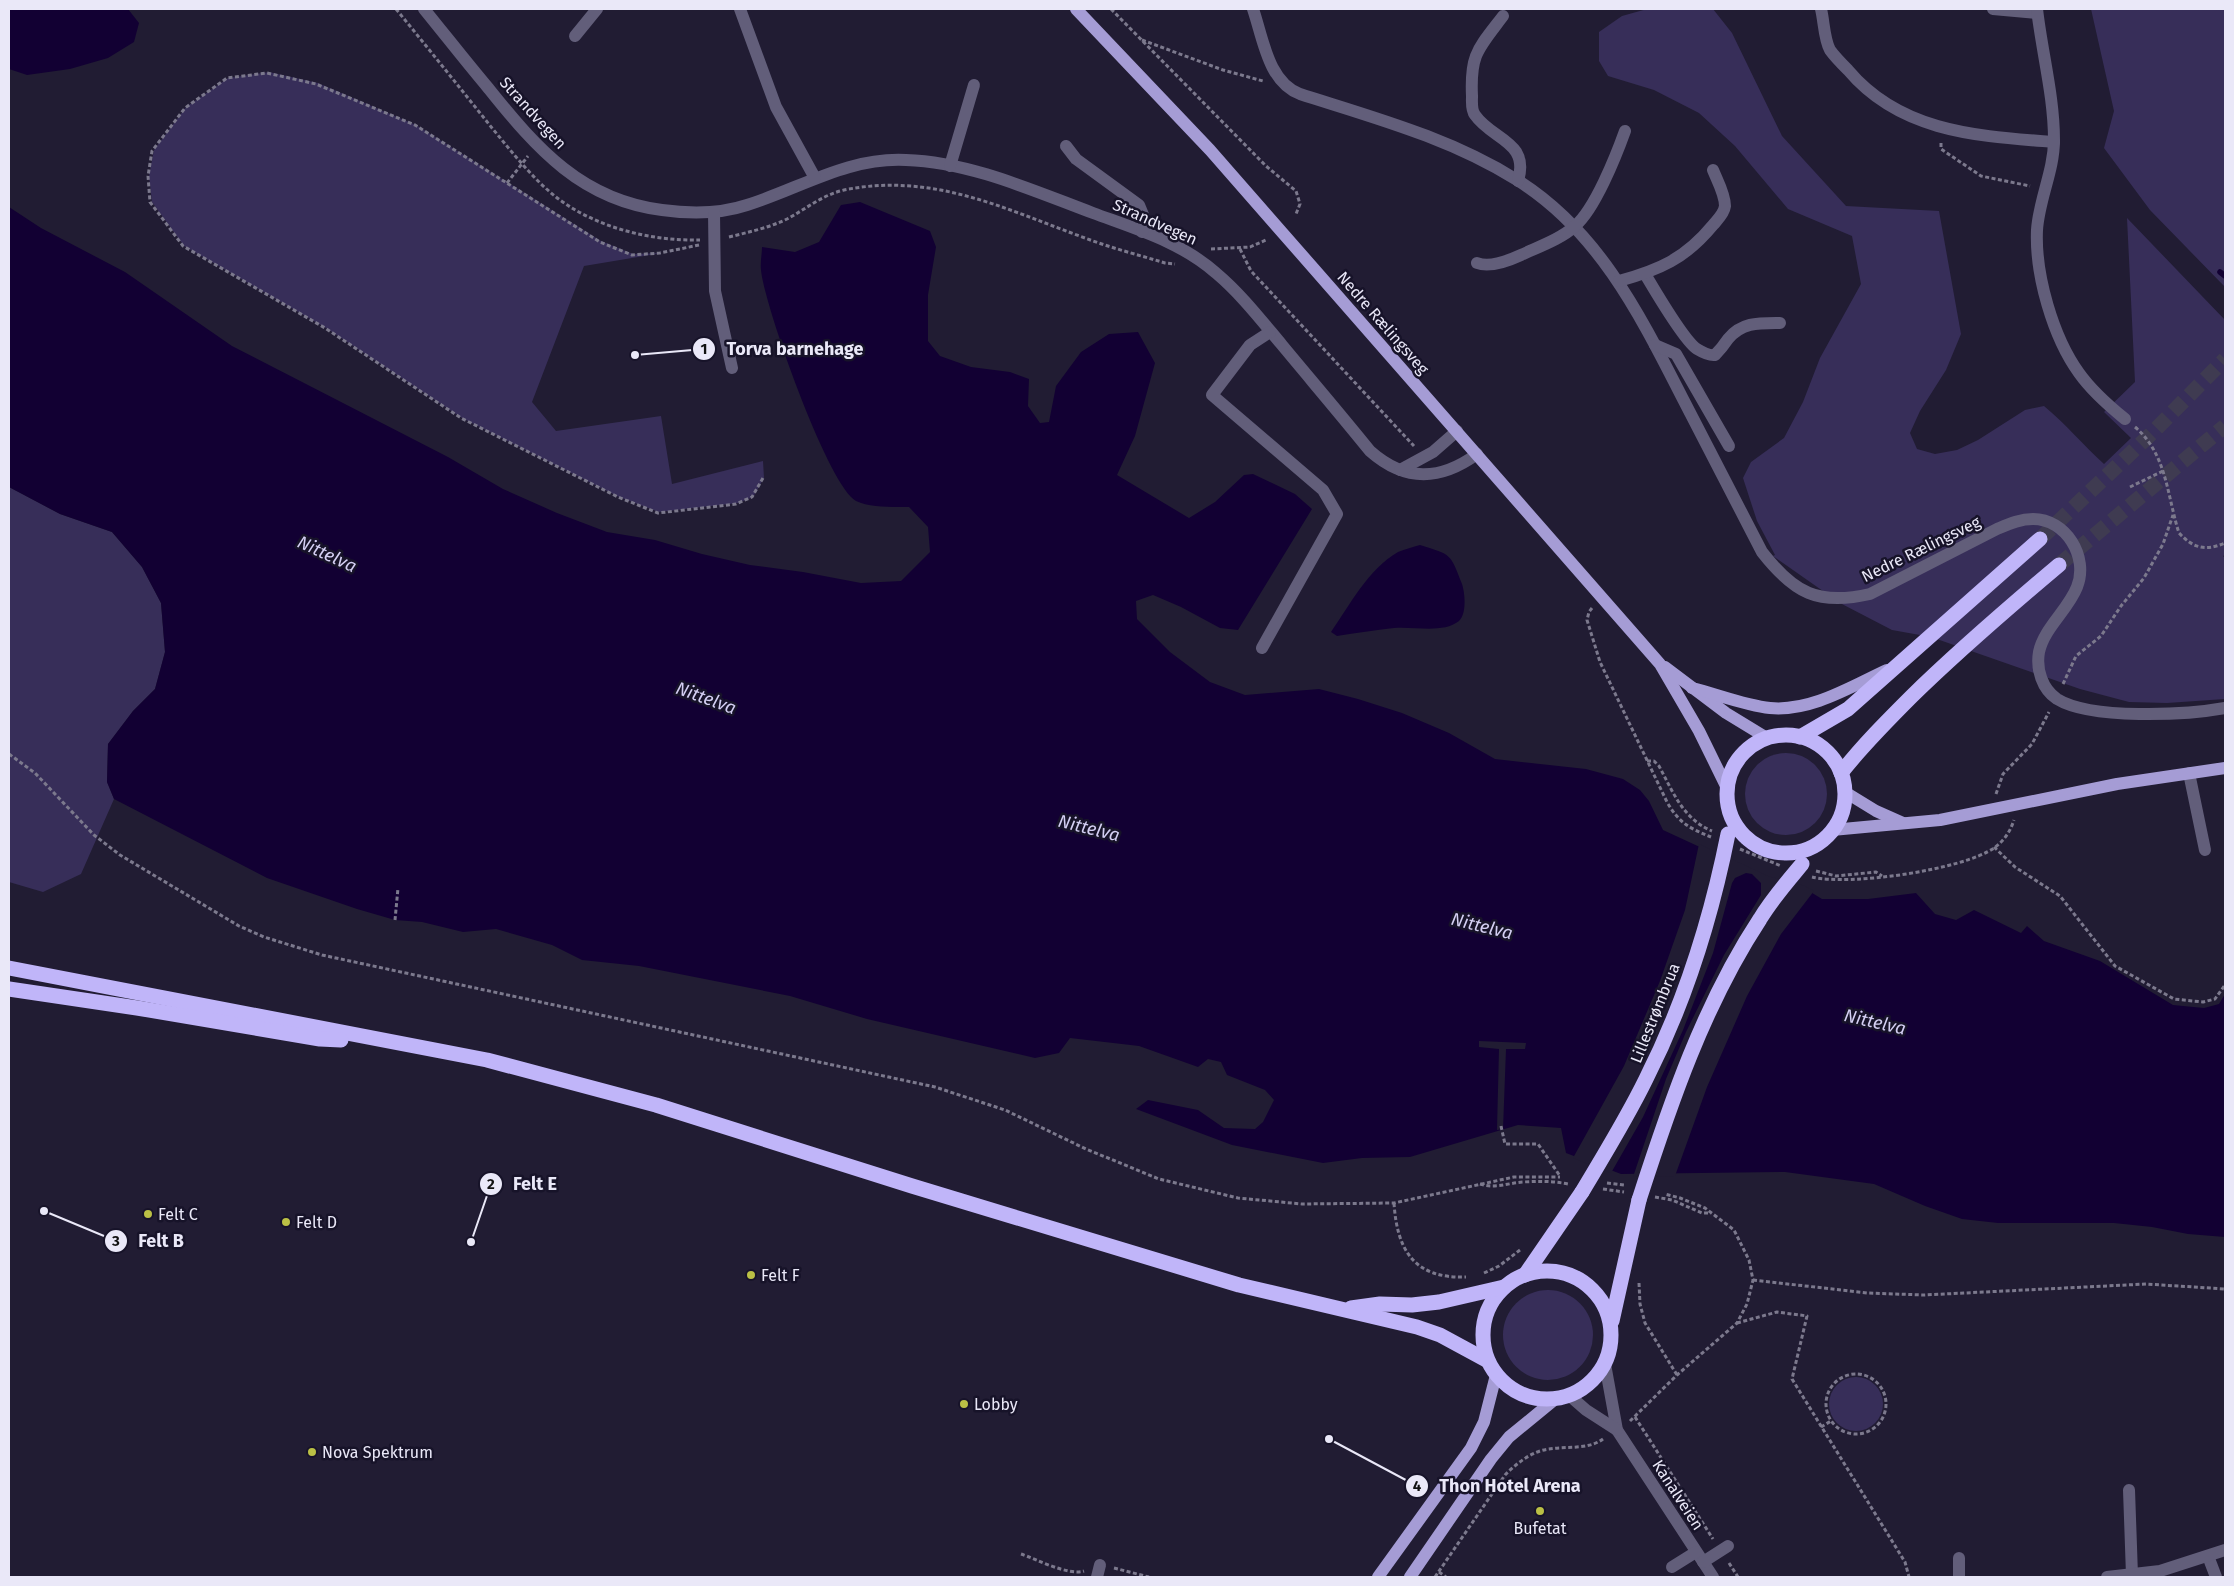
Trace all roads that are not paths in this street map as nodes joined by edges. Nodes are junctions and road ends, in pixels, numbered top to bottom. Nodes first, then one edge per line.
1 (424, 9) edge
2 (597, 9) edge
3 (740, 9) edge
4 (1076, 9) edge
5 (1253, 9) edge
6 (1822, 9) edge
7 (1993, 9) edge
8 (2037, 11) edge
9 (1503, 16) dead end
10 (575, 36) dead end
11 (974, 85) dead end
12 (1625, 131) dead end
13 (2054, 142) junction
14 (1066, 146) dead end
15 (950, 166) junction
16 (1713, 170) dead end
17 (815, 178) junction
18 (1518, 181) junction
19 (714, 212) junction
20 (1574, 227) junction
21 (1142, 232) junction
22 (1477, 263) dead end
23 (1645, 274) junction
24 (1618, 281) junction
25 (1780, 323) dead end
26 (1270, 332) junction
27 (1655, 345) junction
28 (732, 368) dead end
29 (2125, 419) road end
30 (1457, 431) junction
31 (1729, 446) dead end
32 (1477, 454) junction
33 (1400, 470) junction
34 (2040, 539) tunnel mouth
35 (2059, 565) tunnel mouth
36 (1262, 648) dead end
37 (1660, 664) junction
38 (1899, 665) junction
39 (1692, 688) junction
40 (2225, 708) edge
41 (1800, 737) junction
42 (1767, 738) junction
43 (2225, 768) edge
44 (1841, 773) junction
45 (2189, 773) junction
46 (1727, 788) junction
47 (1845, 792) junction
48 (1729, 812) junction
49 (1903, 823) junction
50 (1832, 830) junction
51 (1817, 845) junction
52 (2205, 850) dead end
53 (9, 968) edge
54 (9, 990) edge
55 (401, 1043) junction
56 (1525, 1274) junction
57 (1504, 1287) junction
58 (1344, 1309) junction
59 (1611, 1325) junction
60 (1488, 1361) junction
61 (1605, 1364) junction
62 (1496, 1375) junction
63 (1570, 1396) junction
64 (1554, 1400) junction
65 (1617, 1430) junction
66 (2129, 1490) dead end
67 (1724, 1548) road end
68 (2225, 1550) edge
69 (2208, 1556) junction
70 (1699, 1557) junction
71 (1959, 1558) dead end
72 (1672, 1567) dead end
73 (2132, 1574) junction
74 (1378, 1577) edge
75 (1410, 1577) edge
76 (1713, 1577) edge
77 (1959, 1577) edge
78 (2107, 1577) edge
79 (2216, 1577) edge

1 - 19 street, Strandvegen
2 - 10 street
3 - 17 street
4 - 30 main road, Nedre Rælingsveg
5 - 18 street, Nedre Rælingsveg
6 - 13 street
7 - 8 street
8 - 13 street
9 - 18 street
11 - 15 street
12 - 20 street
13 - 29 street
14 - 21 street
15 - 17 street, Strandvegen
15 - 21 street, Strandvegen
16 - 23 street
17 - 19 street, Strandvegen
18 - 20 street, Nedre Rælingsveg
19 - 28 street
20 - 22 street
20 - 24 street, Nedre Rælingsveg
21 - 26 street, Strandvegen
23 - 24 street
23 - 25 street
24 - 27 street, Nedre Rælingsveg
26 - 33 street, Strandvegen
26 - 36 street
27 - 31 street
27 - 40 street, Nedre Rælingsveg
30 - 32 main road, Nedre Rælingsveg
30 - 33 street
32 - 33 street, Strandvegen
32 - 37 main road, Nedre Rælingsveg
34 - 38 highway
35 - 44 highway
37 - 39 main road, Nedre Rælingsveg
37 - 46 main road, Nedre Rælingsveg
38 - 39 main road
38 - 41 highway
39 - 42 main road, Nedre Rælingsveg
41 - 42 highway
41 - 44 highway
42 - 46 highway
43 - 45 main road
44 - 47 highway
45 - 49 main road
45 - 52 street
46 - 48 highway
47 - 49 main road
47 - 50 highway
48 - 51 highway
48 - 56 highway, Lillestrømbrua, bridge
49 - 50 main road
50 - 51 highway
51 - 59 highway, bridge
53 - 55 highway
54 - 55 highway
55 - 58 highway
56 - 57 highway
56 - 59 highway
57 - 58 highway
57 - 60 highway
58 - 60 highway
59 - 61 highway
60 - 62 highway
61 - 63 highway
61 - 65 street, Kanalveien
62 - 64 highway
62 - 74 main road
63 - 64 highway
63 - 65 street, Kanalveien
64 - 75 main road
65 - 70 street, Kanalveien
66 - 73 street
67 - 70 street
68 - 69 street
69 - 73 street
69 - 79 street
70 - 72 street
70 - 76 street, Kanalveien
71 - 77 street
73 - 78 street

